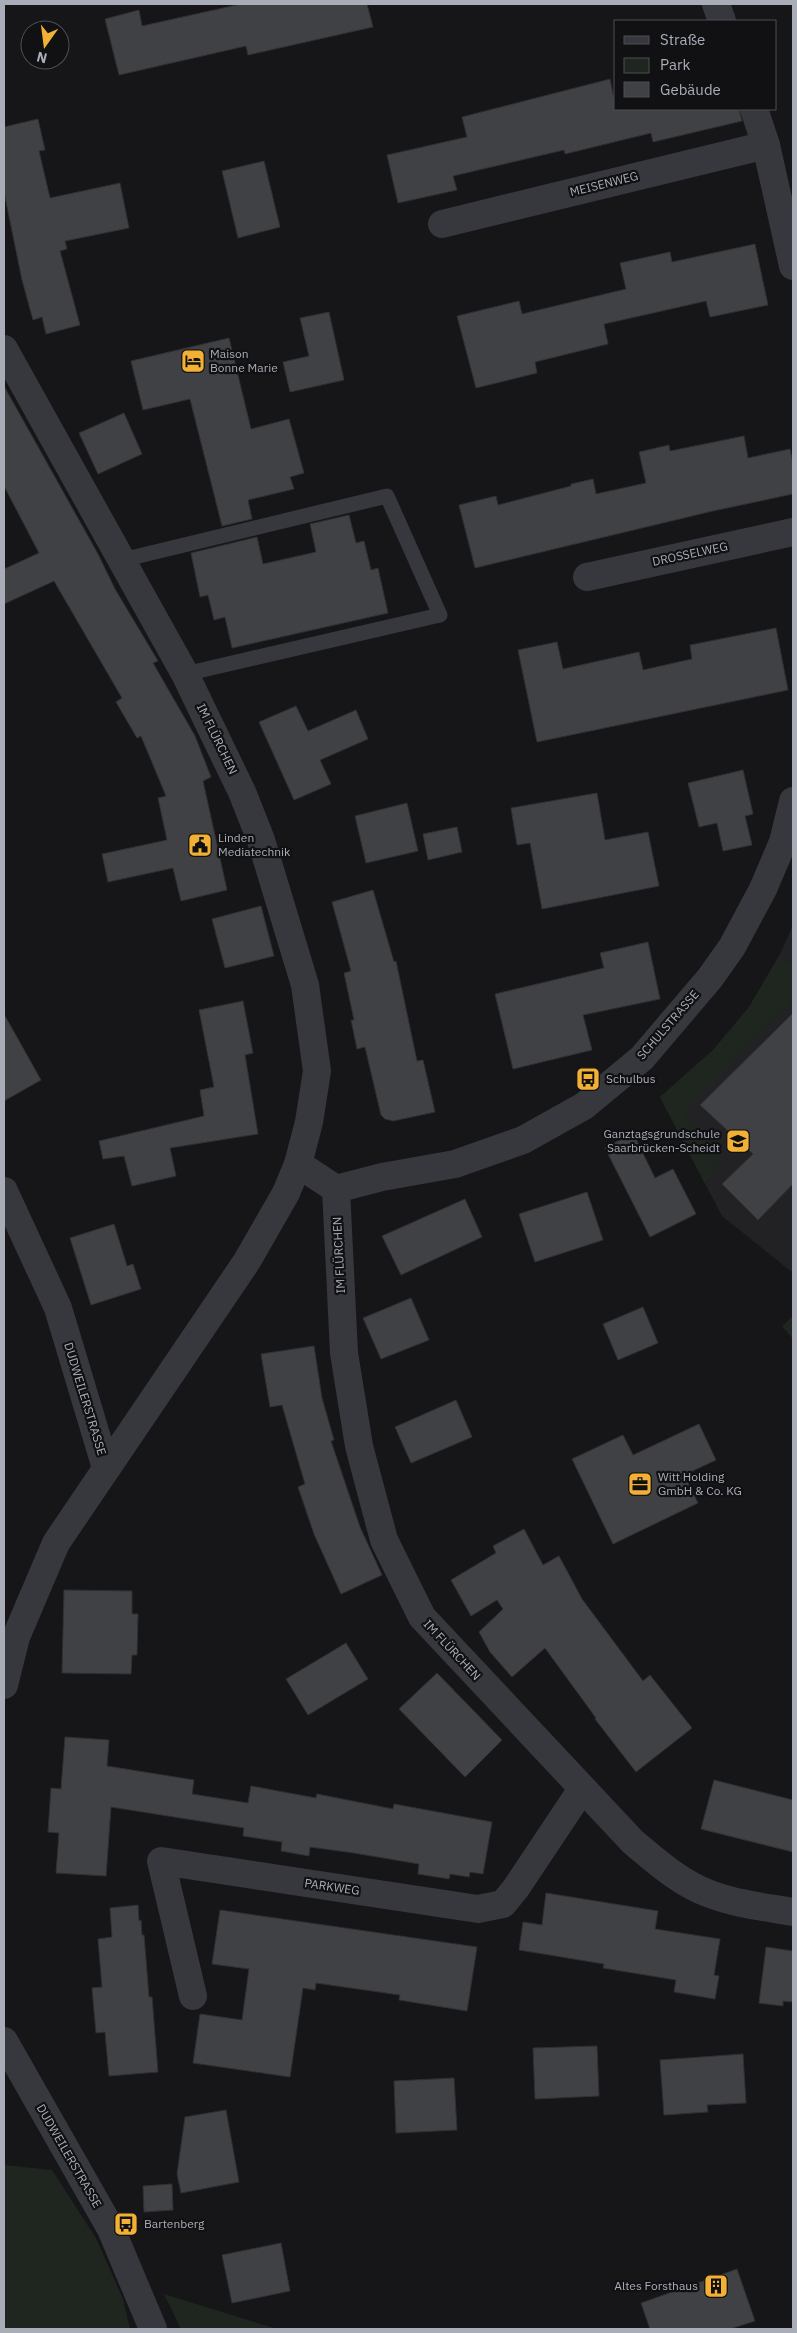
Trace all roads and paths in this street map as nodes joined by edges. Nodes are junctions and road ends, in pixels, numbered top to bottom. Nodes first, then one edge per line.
1 (716, 4) edge
2 (722, 20) edge
3 (754, 110) edge
4 (766, 145) junction
5 (442, 224) dead end
6 (793, 266) edge
7 (4, 349) edge
8 (793, 532) edge
9 (122, 560) junction
10 (588, 577) dead end
11 (185, 674) junction
12 (793, 801) edge
13 (788, 842) edge
14 (298, 1164) junction
15 (336, 1189) junction
16 (4, 1191) edge
17 (106, 1468) junction
18 (4, 1684) edge
19 (582, 1789) junction
20 (793, 1912) edge
21 (193, 1996) dead end
22 (4, 2040) edge
23 (153, 2329) edge

1 - 2 street
3 - 4 street
4 - 5 street, MEISENWEG
4 - 6 street
7 - 9 street, IM FLÜRCHEN
8 - 10 street, DROSSELWEG
9 - 11 street, IM FLÜRCHEN
9 - 11 lane
11 - 14 street, IM FLÜRCHEN
12 - 13 street, SCHULSTRASSE
13 - 15 street, SCHULSTRASSE
14 - 15 street
14 - 17 street, IM FLÜRCHEN
15 - 19 street, IM FLÜRCHEN
16 - 17 street, DUDWEILERSTRASSE
17 - 18 street, DUDWEILERSTRASSE
19 - 20 street, IM FLÜRCHEN
19 - 21 street, PARKWEG
22 - 23 street, DUDWEILERSTRASSE

